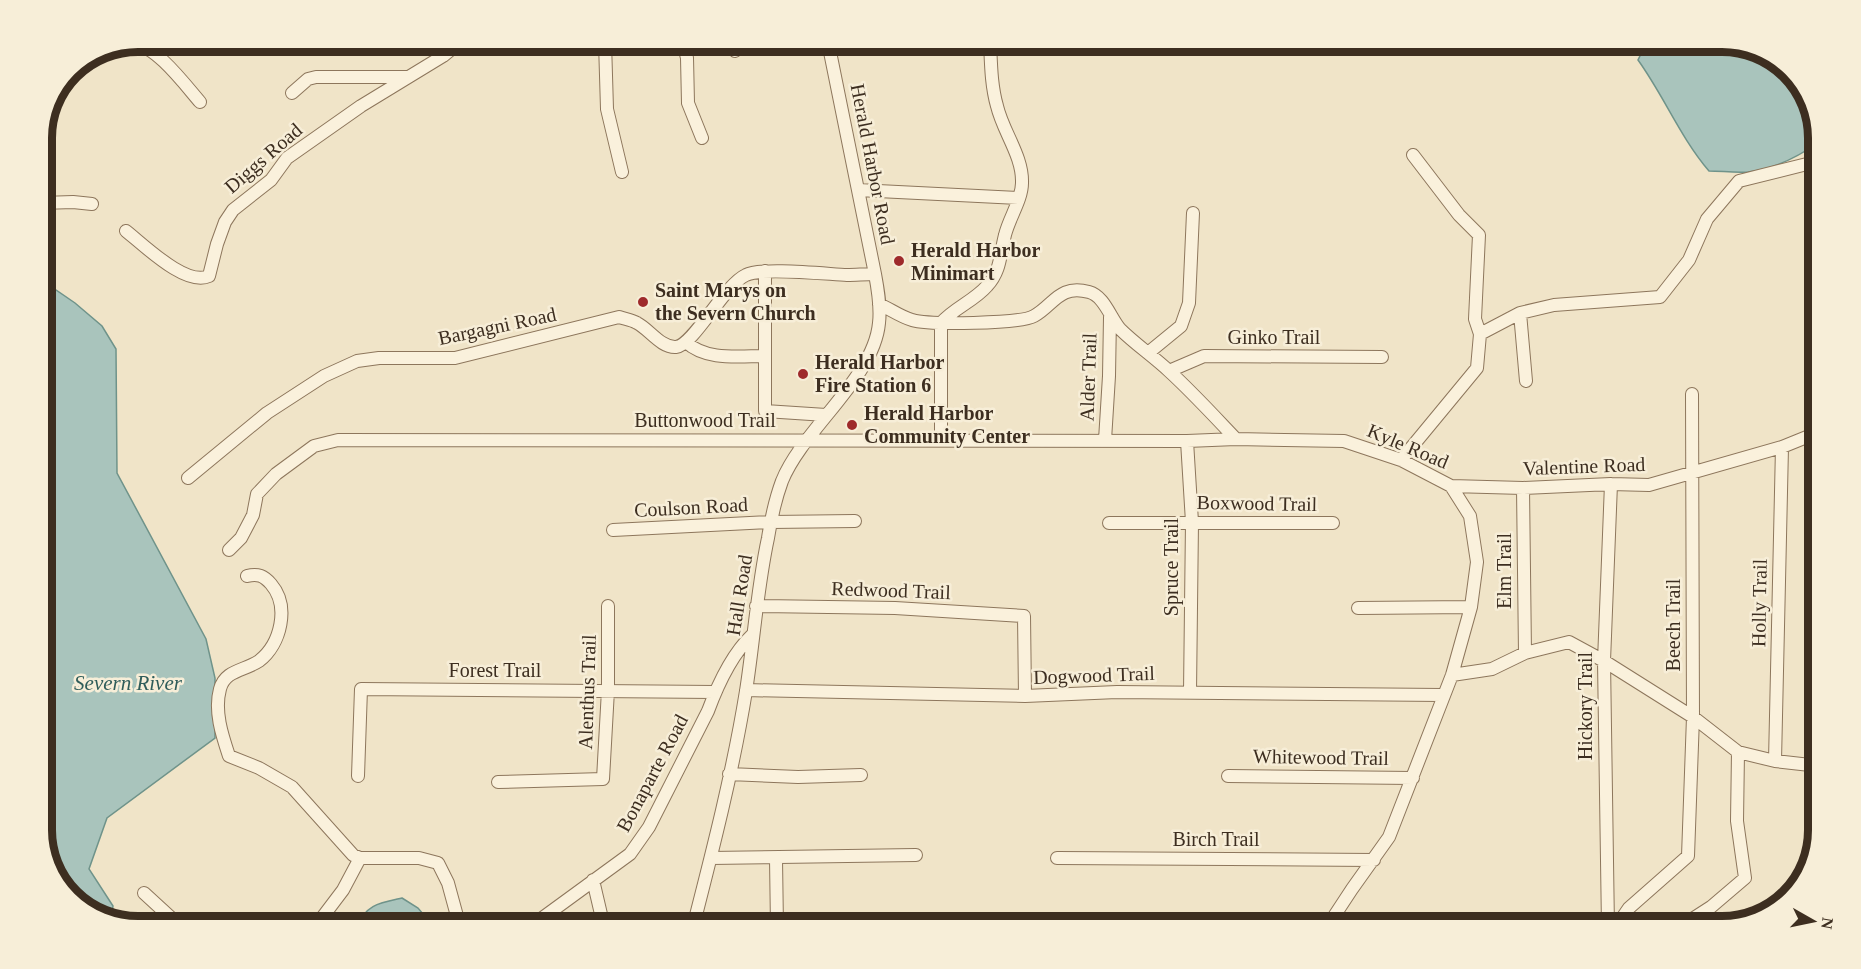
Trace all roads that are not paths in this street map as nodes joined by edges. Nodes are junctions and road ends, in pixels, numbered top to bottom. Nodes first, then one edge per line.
1 (150, 52) edge
2 (448, 52) edge
3 (605, 52) edge
4 (686, 52) edge
5 (830, 52) edge
6 (991, 52) edge
7 (407, 77) junction
8 (292, 93) dead end
9 (200, 102) dead end
10 (702, 138) dead end
11 (1413, 155) dead end
12 (1808, 164) edge
13 (622, 172) dead end
14 (858, 190) junction
15 (1019, 198) junction
16 (53, 203) edge
17 (92, 204) dead end
18 (1193, 213) dead end
19 (126, 231) dead end
20 (765, 271) junction
21 (875, 274) junction
22 (879, 299) junction
23 (1520, 313) junction
24 (1110, 316) junction
25 (941, 323) junction
26 (1480, 334) junction
27 (686, 342) junction
28 (1148, 353) junction
29 (765, 356) junction
30 (1382, 357) dead end
31 (1169, 371) junction
32 (1526, 381) dead end
33 (1692, 394) dead end
34 (826, 415) junction
35 (1808, 436) edge
36 (1236, 439) junction
37 (808, 440) junction
38 (941, 440) junction
39 (1105, 440) junction
40 (1187, 441) junction
41 (1782, 447) junction
42 (1401, 460) junction
43 (1691, 471) junction
44 (188, 478) dead end
45 (1611, 484) junction
46 (1451, 486) junction
47 (1523, 488) junction
48 (855, 521) dead end
49 (771, 522) junction
50 (1192, 522) junction
51 (1109, 523) dead end
52 (1333, 523) dead end
53 (613, 530) dead end
54 (229, 550) dead end
55 (247, 576) dead end
56 (608, 606) dead end
57 (756, 606) junction
58 (1471, 607) junction
59 (1358, 608) dead end
60 (752, 635) junction
61 (1524, 653) junction
62 (1604, 661) junction
63 (1452, 675) junction
64 (608, 690) junction
65 (746, 690) junction
66 (715, 692) junction
67 (1190, 692) junction
68 (1025, 696) junction
69 (1443, 696) junction
70 (1693, 717) junction
71 (1738, 752) junction
72 (1775, 761) junction
73 (1808, 764) edge
74 (729, 774) junction
75 (861, 775) dead end
76 (358, 776) dead end
77 (1228, 776) dead end
78 (1413, 778) junction
79 (498, 782) dead end
80 (916, 855) dead end
81 (360, 858) junction
82 (711, 858) junction
83 (1057, 858) dead end
84 (776, 859) junction
85 (1374, 860) junction
86 (593, 880) junction
87 (144, 893) dead end
88 (169, 916) edge
89 (323, 916) edge
90 (457, 916) edge
91 (545, 916) edge
92 (601, 916) edge
93 (696, 916) edge
94 (777, 916) edge
95 (1334, 916) edge
96 (1608, 916) edge
97 (1624, 916) edge
98 (1697, 916) edge

1 - 9 street
2 - 7 street, Diggs Road
3 - 13 street
4 - 10 street
5 - 14 street, Herald Harbor Road
6 - 15 street
7 - 8 street
7 - 19 street, Diggs Road
11 - 26 street
12 - 23 street
14 - 15 street
14 - 21 street, Herald Harbor Road
15 - 25 street
16 - 17 street
18 - 28 street
20 - 21 street
20 - 27 street
20 - 29 street
21 - 22 street, Herald Harbor Road
22 - 25 street
22 - 34 street, Hall Road
23 - 26 street
23 - 32 street
24 - 25 street
24 - 28 street
24 - 39 street, Alder Trail
25 - 38 street
26 - 42 street
27 - 29 street, Bargagni Road
27 - 44 street, Bargagni Road
28 - 31 street
29 - 34 street
30 - 31 street, Ginko Trail
31 - 36 street
33 - 43 street, Beech Trail
34 - 37 street, Hall Road
35 - 41 street, Valentine Road
36 - 40 street, Buttonwood Trail
36 - 42 street, Kyle Road
37 - 38 street, Buttonwood Trail
37 - 49 street, Hall Road
37 - 54 street, Buttonwood Trail
38 - 39 street, Buttonwood Trail
39 - 40 street, Buttonwood Trail
40 - 50 street, Spruce Trail
41 - 43 street, Valentine Road
41 - 72 street, Holly Trail
42 - 46 street, Kyle Road
43 - 45 street, Valentine Road
43 - 70 street, Beech Trail
45 - 47 street, Valentine Road
45 - 62 street, Hickory Trail
46 - 47 street, Valentine Road
46 - 58 street, Kyle Road
47 - 61 street, Elm Trail
48 - 49 street
49 - 53 street, Coulson Road
49 - 57 street, Hall Road
50 - 51 street, Boxwood Trail
50 - 52 street, Boxwood Trail
50 - 67 street, Spruce Trail
55 - 81 street
56 - 64 street, Alenthus Trail
57 - 60 street, Hall Road
57 - 68 street, Redwood Trail
58 - 59 street
58 - 63 street, Kyle Road
60 - 65 street, Hall Road
60 - 66 street, Bonaparte Road
61 - 62 street
61 - 63 street
62 - 70 street
62 - 96 street, Hickory Trail
63 - 69 street, Kyle Road
64 - 66 street, Forest Trail
64 - 76 street, Forest Trail
64 - 79 street, Alenthus Trail
65 - 68 street, Dogwood Trail
65 - 74 street, Hall Road
66 - 86 street, Bonaparte Road
67 - 68 street, Dogwood Trail
67 - 69 street, Dogwood Trail
69 - 78 street, Kyle Road
70 - 71 street
70 - 97 street, Beech Trail
71 - 72 street
71 - 98 street
72 - 73 street
74 - 75 street
74 - 82 street, Hall Road
77 - 78 street, Whitewood Trail
78 - 85 street, Kyle Road
80 - 84 street
81 - 89 street
81 - 90 street
82 - 84 street
82 - 93 street, Hall Road
83 - 85 street, Birch Trail
84 - 94 street
85 - 95 street, Kyle Road
86 - 91 street, Bonaparte Road
86 - 92 street
87 - 88 street

